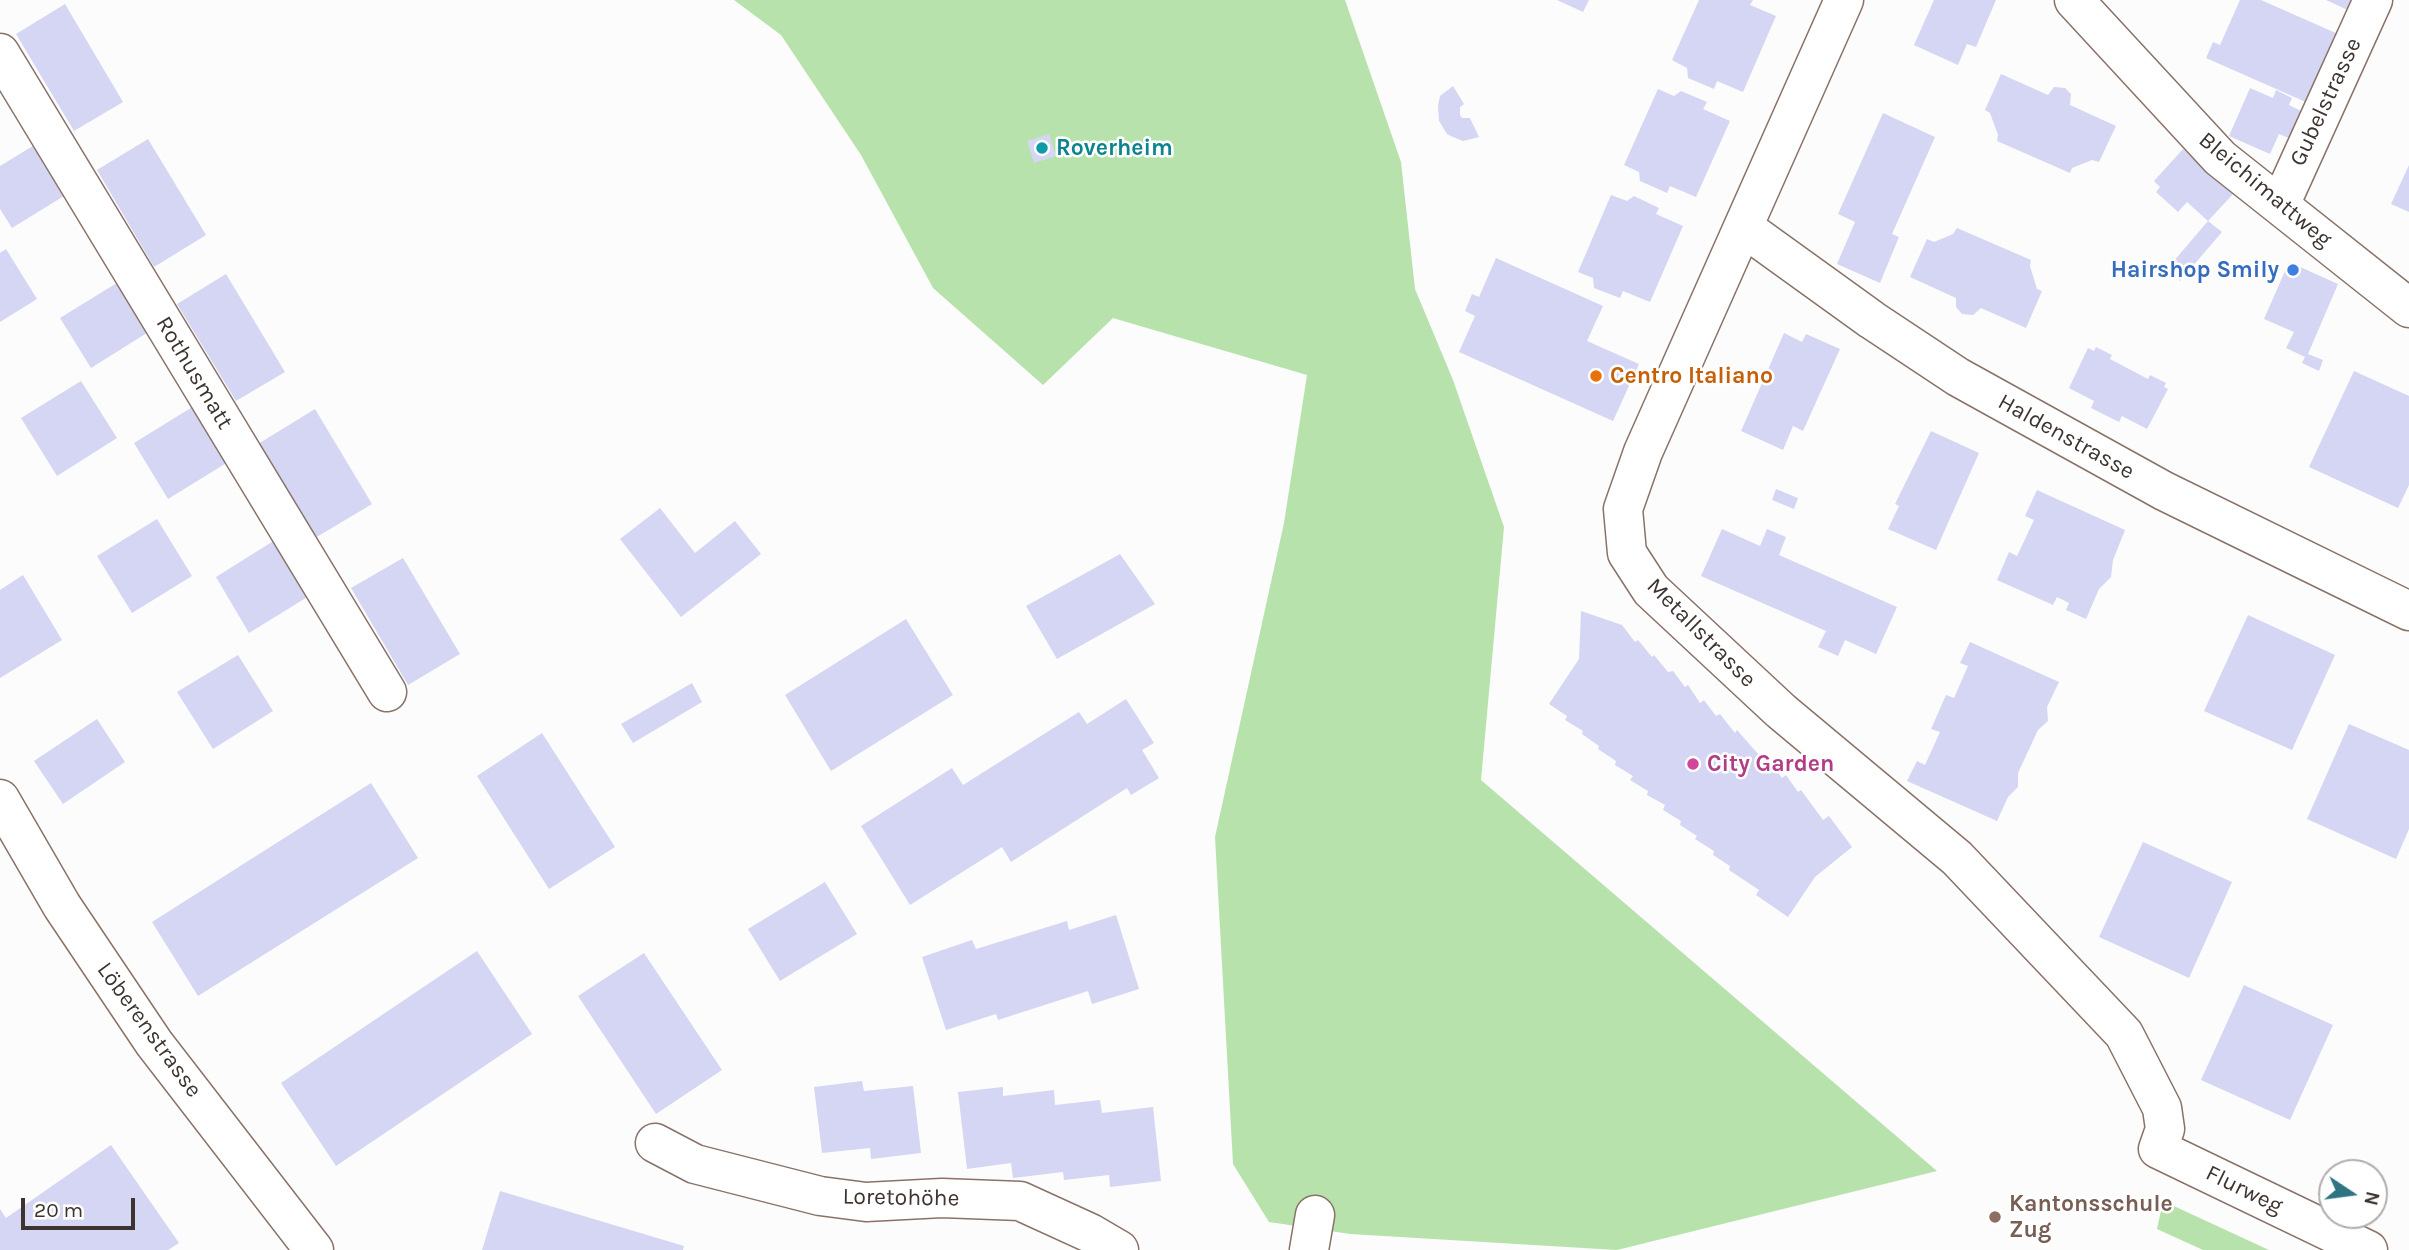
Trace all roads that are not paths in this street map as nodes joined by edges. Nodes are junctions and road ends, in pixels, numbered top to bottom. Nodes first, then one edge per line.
1 (1844, 0) edge
2 (2074, 0) edge
3 (2373, 0) edge
4 (0, 53) edge
5 (2280, 205) junction
6 (1743, 227) junction
7 (2409, 308) edge
8 (2409, 611) edge
9 (387, 692) dead end
10 (0, 799) edge
11 (2162, 1108) joint
12 (655, 1143) dead end
13 (1098, 1244) edge
14 (314, 1250) edge
15 (2368, 1250) edge

1 - 6 street, Metallstrasse
2 - 5 street, Bleichimattweg
3 - 5 street, Gubelstrasse
4 - 9 street, Rothusmatt
5 - 7 street, Bleichimattweg
6 - 8 street, Haldenstrasse
6 - 11 street, Metallstrasse
10 - 14 street, Löberenstrasse
11 - 15 street, Flurweg
12 - 13 street, Loretohöhe

